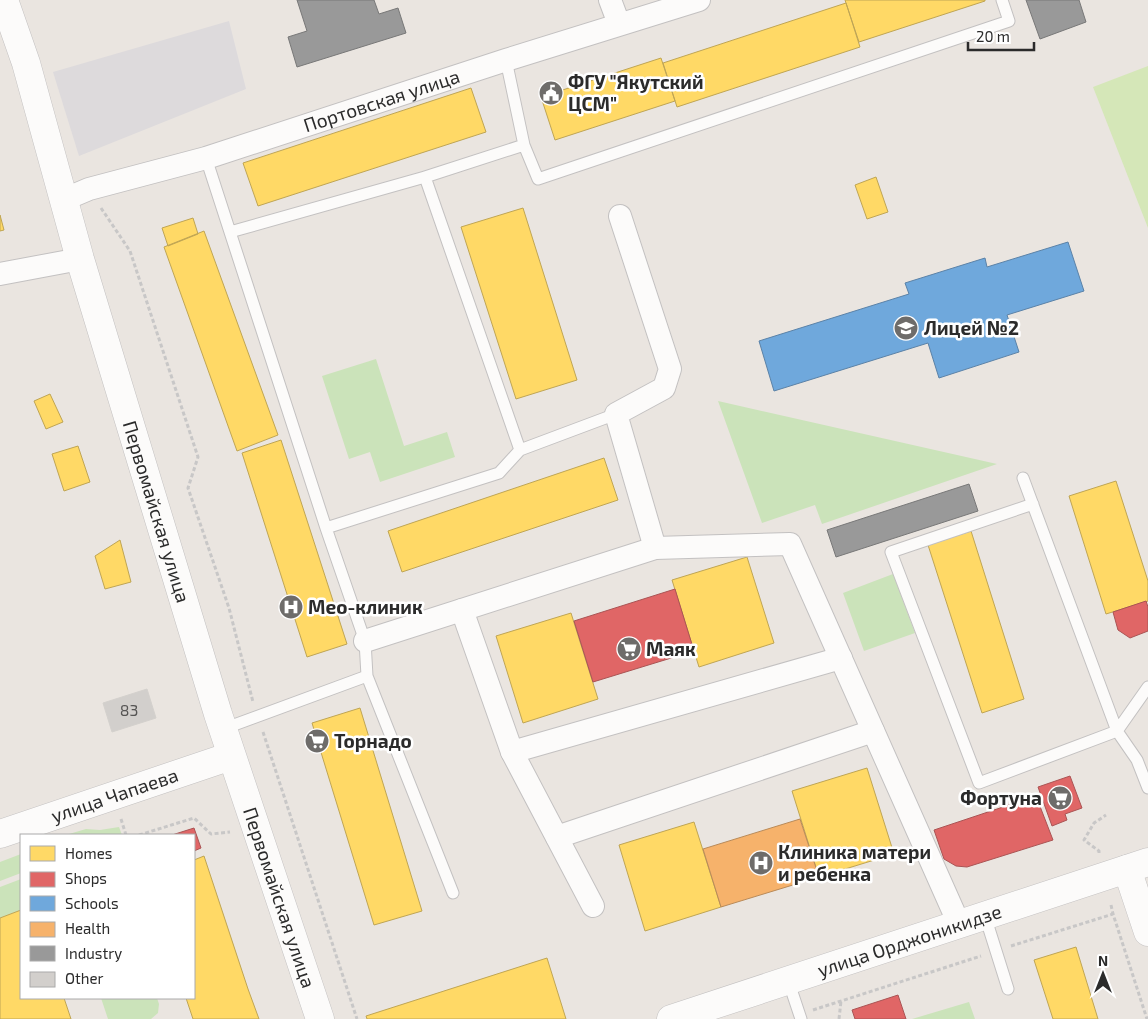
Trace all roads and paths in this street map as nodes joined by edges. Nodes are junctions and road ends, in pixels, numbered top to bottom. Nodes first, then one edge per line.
1 (4, 0) edge
2 (610, 0) edge
3 (699, 0) edge
4 (1002, 0) edge
5 (619, 24) junction
6 (506, 60) junction
7 (524, 145) junction
8 (206, 158) junction
9 (425, 177) junction
10 (88, 189) junction
11 (63, 200) junction
12 (620, 216) dead end
13 (230, 232) junction
14 (80, 259) junction
15 (0, 274) edge
16 (616, 414) junction
17 (520, 450) junction
18 (1023, 478) dead end
19 (1032, 504) junction
20 (326, 528) junction
21 (655, 548) junction
22 (462, 610) junction
23 (365, 641) junction
24 (841, 658) junction
25 (367, 676) junction
26 (1148, 686) edge
27 (257, 716) junction
28 (223, 729) junction
29 (873, 731) junction
30 (1117, 731) junction
31 (512, 752) junction
32 (231, 756) junction
33 (1142, 759) edge
34 (1148, 788) edge
35 (230, 832) dead end
36 (0, 834) edge
37 (142, 834) edge
38 (557, 837) junction
39 (1138, 865) edge
40 (453, 893) dead end
41 (593, 906) dead end
42 (1113, 914) dead end
43 (985, 916) junction
44 (959, 924) junction
45 (1148, 932) edge
46 (996, 951) junction
47 (788, 980) junction
48 (1008, 989) dead end
49 (841, 1001) junction
50 (801, 1017) edge
51 (320, 1019) edge
52 (357, 1019) edge
53 (671, 1019) edge
54 (839, 1019) edge

1 - 11 main road, Первомайская улица
2 - 5 street
3 - 5 street, Портовская улица
4 - 7 lane
5 - 6 street, Портовская улица
6 - 7 lane
6 - 8 street, Портовская улица
7 - 9 lane
8 - 10 street, Портовская улица
8 - 13 lane
9 - 13 lane
9 - 17 lane
10 - 11 street, Портовская улица
10 - 27 path
11 - 14 main road, Первомайская улица
12 - 16 street
13 - 20 lane
14 - 15 street
14 - 28 main road, Первомайская улица
16 - 17 lane
16 - 21 street
17 - 20 lane
18 - 19 lane
19 - 30 lane
19 - 30 lane
20 - 23 lane
21 - 22 street
21 - 24 street
22 - 23 street
22 - 31 street
23 - 25 lane
24 - 29 street
24 - 31 street
25 - 27 lane
25 - 40 lane
26 - 30 lane
27 - 28 lane
27 - 52 path
28 - 32 main road, Первомайская улица
29 - 38 street
29 - 44 street
30 - 33 lane
31 - 38 street
32 - 36 main road, улица Чапаева
32 - 51 main road, Первомайская улица
33 - 34 lane
35 - 37 path
38 - 41 street
39 - 43 main road, улица Орджоникидзе
39 - 45 main road
42 - 46 path
43 - 44 main road, улица Орджоникидзе
43 - 46 lane
44 - 47 main road, улица Орджоникидзе
46 - 48 lane
46 - 49 path
47 - 50 lane
47 - 53 main road, улица Орджоникидзе
49 - 50 path
49 - 54 path

